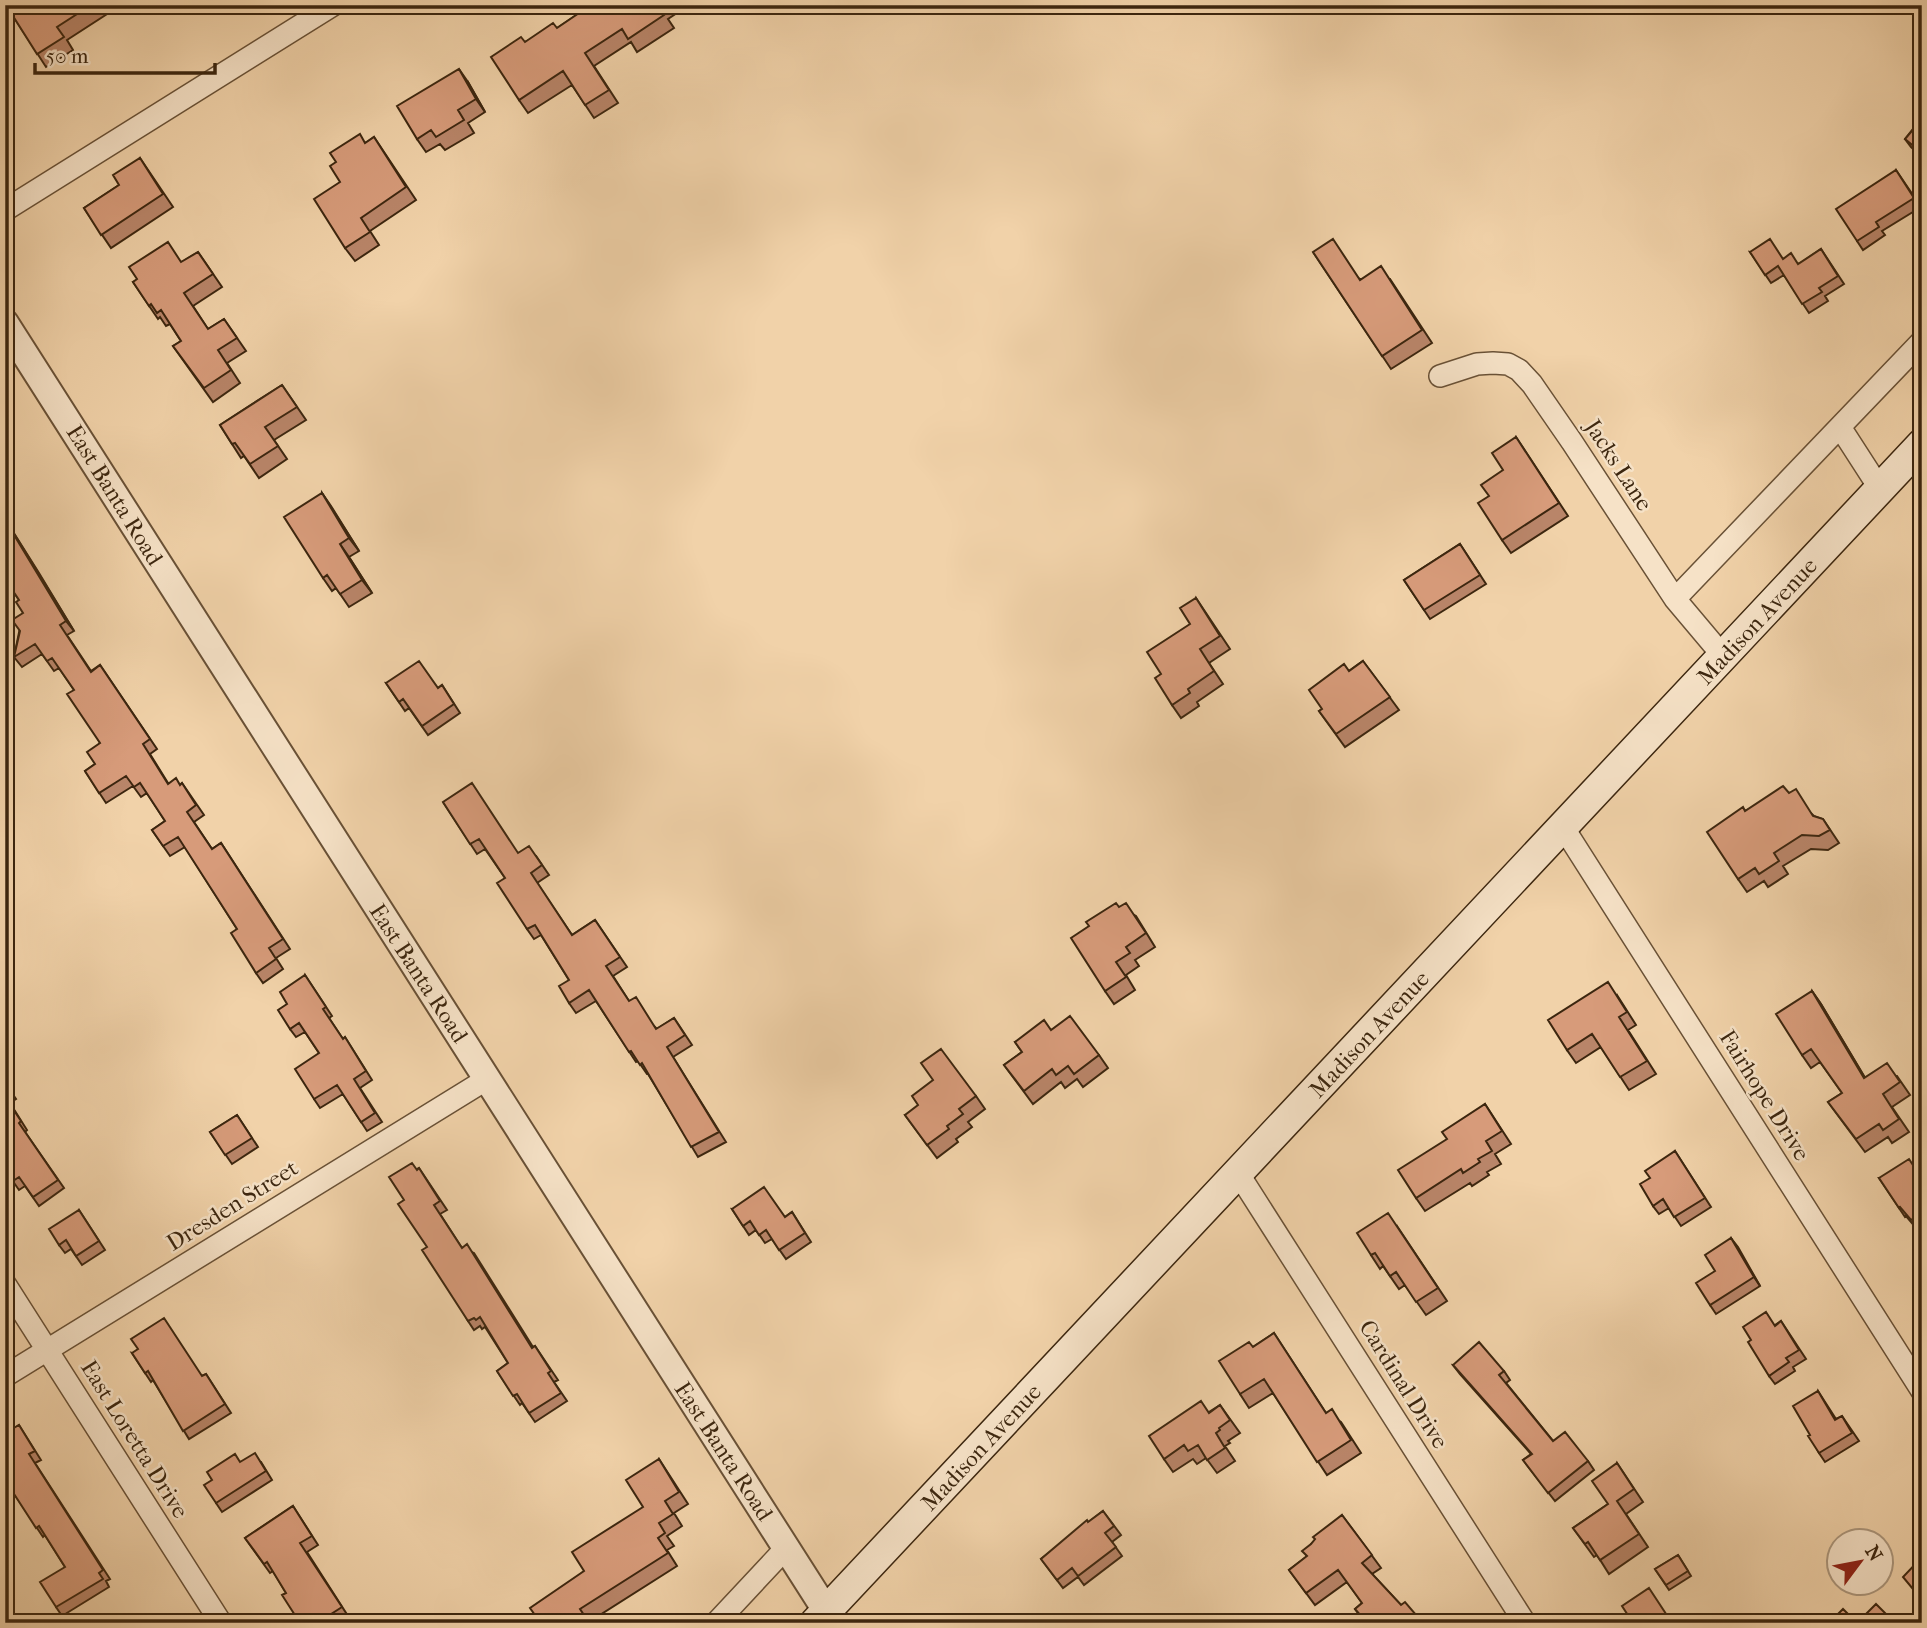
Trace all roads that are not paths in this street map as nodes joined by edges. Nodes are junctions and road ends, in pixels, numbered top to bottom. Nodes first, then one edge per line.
1 (333, 5) edge
2 (5, 210) edge
3 (5, 323) edge
4 (1922, 341) edge
5 (1440, 376) dead end
6 (1840, 427) junction
7 (1922, 444) edge
8 (1880, 489) junction
9 (1675, 599) junction
10 (1723, 656) junction
11 (1563, 827) junction
12 (487, 1079) junction
13 (1238, 1172) junction
14 (5, 1284) edge
15 (47, 1350) junction
16 (5, 1376) edge
17 (1922, 1391) edge
18 (786, 1548) junction
19 (825, 1619) edge
20 (221, 1623) edge
21 (716, 1623) edge
22 (1525, 1623) edge

1 - 2 street
3 - 12 street, East Banta Road
4 - 6 street
5 - 9 street, Jacks Lane
6 - 8 street
6 - 9 street
7 - 8 main road, Madison Avenue
8 - 10 main road, Madison Avenue
9 - 10 street, Jacks Lane
10 - 11 main road, Madison Avenue
11 - 13 main road, Madison Avenue
11 - 17 street, Fairhope Drive
12 - 15 street, Dresden Street
12 - 18 street, East Banta Road
13 - 19 main road, Madison Avenue
13 - 22 street, Cardinal Drive
14 - 15 street, East Loretta Drive
15 - 16 street, Dresden Street
15 - 20 street, East Loretta Drive
18 - 19 street, East Banta Road
18 - 21 street

